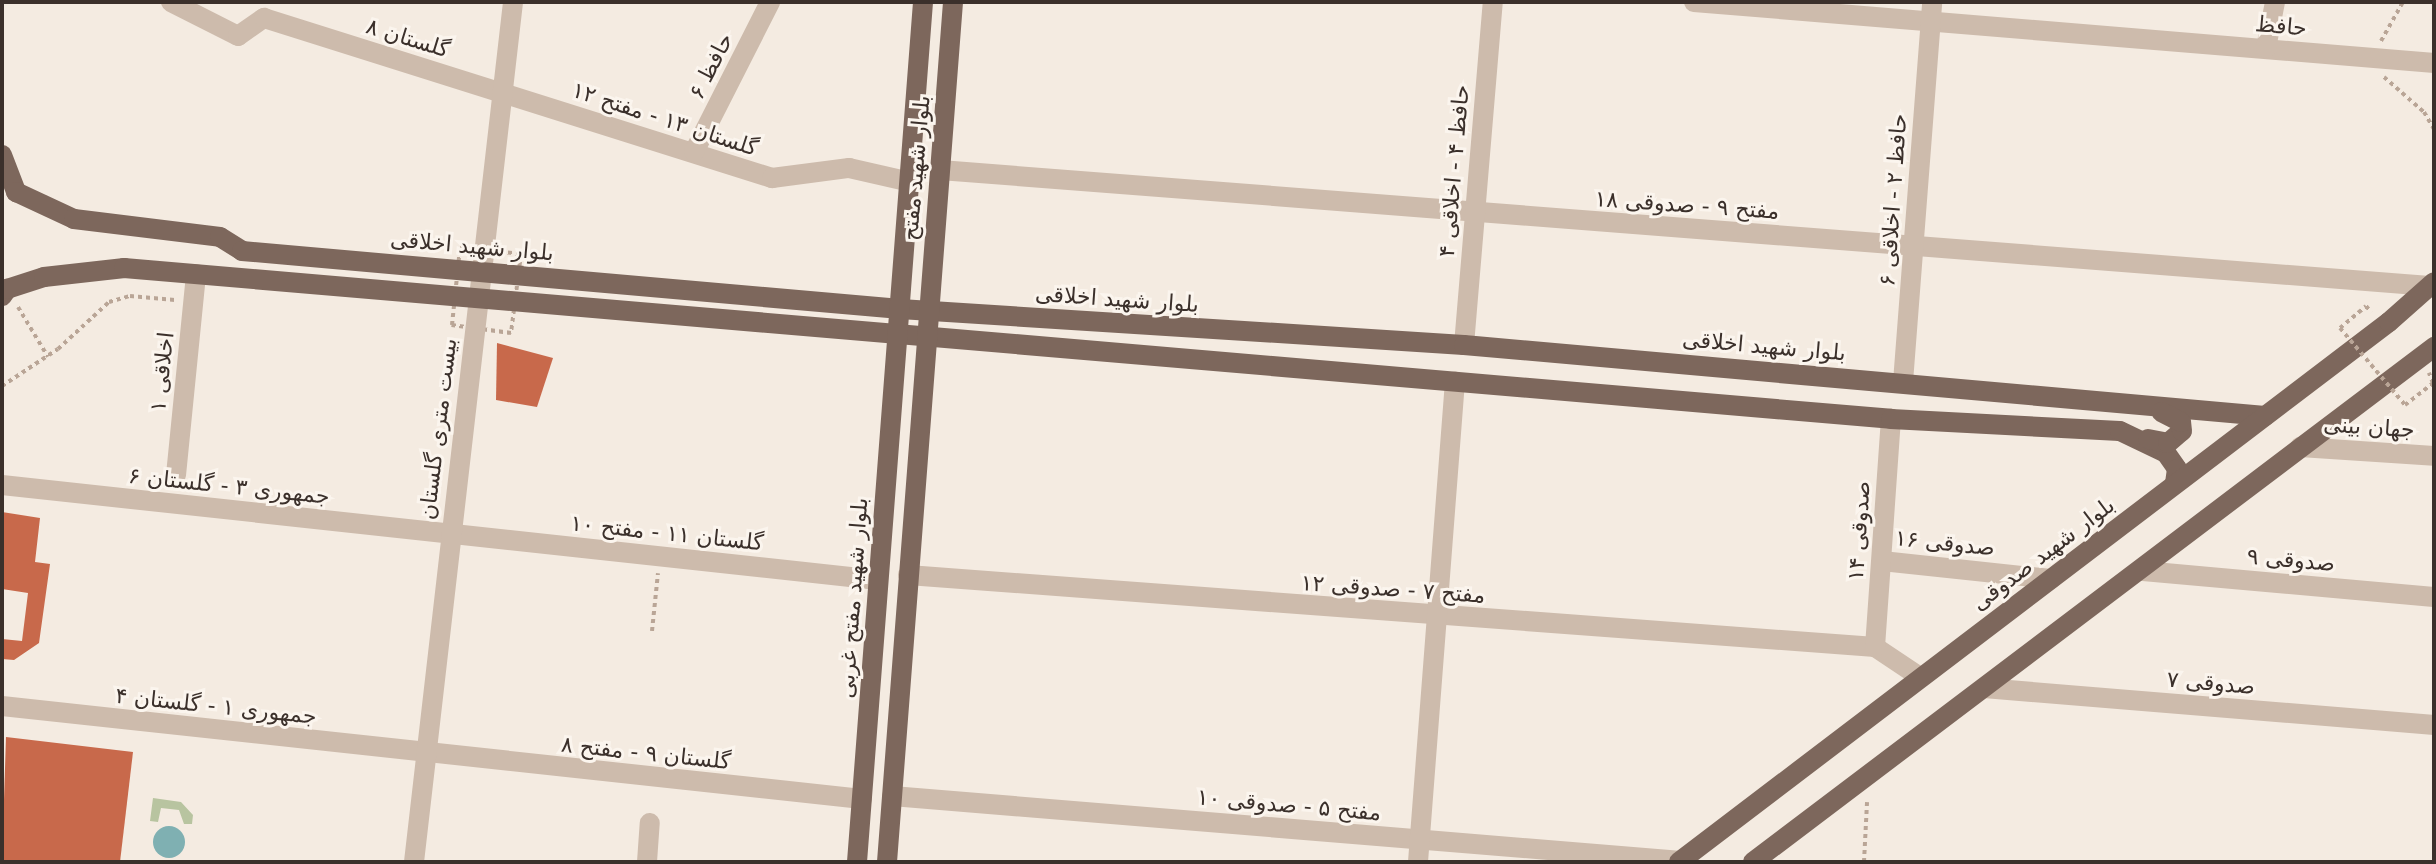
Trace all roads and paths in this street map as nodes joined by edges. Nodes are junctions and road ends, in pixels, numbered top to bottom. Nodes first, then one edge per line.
1 (171, 2) edge
2 (513, 2) edge
3 (770, 2) edge
4 (923, 2) edge
5 (953, 2) edge
6 (1493, 2) edge
7 (1694, 2) edge
8 (2275, 2) edge
9 (2403, 2) edge
10 (268, 10) edge
11 (1931, 12) edge
12 (2266, 48) junction
13 (2374, 58) junction
14 (2434, 63) edge
15 (502, 92) junction
16 (2434, 129) edge
17 (694, 152) junction
18 (2, 155) edge
19 (940, 170) junction
20 (910, 182) junction
21 (1475, 212) junction
22 (1913, 246) junction
23 (903, 268) junction
24 (932, 268) junction
25 (481, 270) junction
26 (196, 274) junction
27 (2432, 284) edge
28 (4, 293) edge
29 (477, 300) junction
30 (193, 302) junction
31 (2366, 306) dead end
32 (900, 309) junction
33 (928, 311) junction
34 (897, 337) junction
35 (926, 338) junction
36 (1464, 345) junction
37 (2434, 347) edge
38 (48, 357) junction
39 (894, 379) junction
40 (1455, 381) junction
41 (923, 382) junction
42 (1903, 382) junction
43 (2433, 383) edge
44 (2, 386) edge
45 (2148, 407) junction
46 (2265, 416) junction
47 (1891, 419) junction
48 (2144, 439) junction
49 (2300, 447) junction
50 (2434, 456) edge
51 (176, 475) dead end
52 (2175, 484) junction
53 (2, 485) edge
54 (450, 536) junction
55 (660, 556) junction
56 (1882, 561) junction
57 (2143, 571) junction
58 (908, 575) junction
59 (2051, 579) junction
60 (878, 580) junction
61 (2434, 597) edge
62 (1437, 616) junction
63 (652, 631) dead end
64 (1875, 647) junction
65 (1920, 677) junction
66 (1984, 688) junction
67 (2, 706) edge
68 (2434, 725) edge
69 (425, 754) junction
70 (1868, 779) junction
71 (892, 796) junction
72 (862, 799) junction
73 (650, 823) dead end
74 (1420, 840) junction
75 (414, 862) edge
76 (647, 862) edge
77 (857, 862) edge
78 (887, 862) edge
79 (1418, 862) edge
80 (1680, 862) edge
81 (1754, 862) edge
82 (1763, 862) edge
83 (1864, 862) edge

1 - 10 street, گلستان ۸
2 - 15 street, بیست متری گلستان
3 - 17 street, حافظ ۶
4 - 20 main road, بلوار شهید مفتح
5 - 19 main road, بلوار شهید مفتح
6 - 21 street, حافظ ۴ - اخلاقی ۴
7 - 11 street, حافظ
8 - 12 street
9 - 13 path
10 - 15 street, گلستان ۸
11 - 12 street, حافظ
11 - 22 street, حافظ ۲ - اخلاقی ۶
12 - 13 street, حافظ
13 - 14 street, حافظ
13 - 16 path
15 - 17 street, گلستان ۱۳ - مفتح ۱۲
15 - 25 street, بیست متری گلستان
17 - 20 street, گلستان ۱۳ - مفتح ۱۲
18 - 25 main road, بلوار شهید اخلاقی
19 - 21 street, مفتح ۹ - صدوقی ۱۸
19 - 24 main road, بلوار شهید مفتح
20 - 23 main road, بلوار شهید مفتح
21 - 22 street, مفتح ۹ - صدوقی ۱۸
21 - 36 street, حافظ ۴ - اخلاقی ۴
22 - 27 street, مفتح ۹ - صدوقی ۱۸
22 - 42 street, حافظ ۲ - اخلاقی ۶
23 - 24 main road
23 - 32 main road, بلوار شهید مفتح
24 - 33 main road, بلوار شهید مفتح
25 - 29 street, بیست متری گلستان
25 - 32 main road, بلوار شهید اخلاقی
26 - 28 main road
26 - 29 main road
26 - 30 street, اخلاقی ۱
27 - 46 main road, بلوار شهید صدوقی
28 - 38 path
29 - 34 main road
29 - 54 street, بیست متری گلستان
30 - 38 path
30 - 51 street, اخلاقی ۱
31 - 43 path, bridge
32 - 33 main road, بلوار شهید اخلاقی
32 - 34 main road, بلوار شهید مفتح
33 - 35 main road, بلوار شهید مفتح
33 - 36 main road, بلوار شهید اخلاقی
34 - 35 main road
34 - 39 main road, بلوار شهید مفتح غربی
35 - 40 main road
35 - 41 main road
36 - 42 main road, بلوار شهید اخلاقی
37 - 49 main road
38 - 44 path
39 - 41 main road
39 - 60 main road, بلوار شهید مفتح غربی
40 - 47 main road
40 - 62 street
41 - 58 main road
42 - 45 main road, بلوار شهید اخلاقی
45 - 46 main road, بلوار شهید اخلاقی
45 - 48 main road
46 - 52 main road, بلوار شهید صدوقی
47 - 48 main road
47 - 56 street, صدوقی ۱۴
48 - 52 main road
49 - 50 street, جهان بینی
49 - 57 main road
52 - 59 main road, بلوار شهید صدوقی
53 - 54 street, جمهوری ۳ - گلستان ۶
54 - 55 street, گلستان ۱۱ - مفتح ۱۰
54 - 69 street, بیست متری گلستان
55 - 60 street, گلستان ۱۱ - مفتح ۱۰
55 - 63 path
56 - 59 street, صدوقی ۱۶
56 - 64 street, صدوقی ۱۴
57 - 61 street, صدوقی ۹
57 - 66 main road
58 - 62 street, مفتح ۷ - صدوقی ۱۲
58 - 71 main road
59 - 65 main road, بلوار شهید صدوقی
60 - 72 main road, بلوار شهید مفتح غربی
62 - 64 street, مفتح ۷ - صدوقی ۱۲
62 - 74 street
64 - 65 street
65 - 80 main road, بلوار شهید صدوقی
66 - 68 street, صدوقی ۷
66 - 70 main road
67 - 69 street, جمهوری ۱ - گلستان ۴
69 - 72 street, گلستان ۹ - مفتح ۸
69 - 75 street, بیست متری گلستان
70 - 81 main road
70 - 83 path
71 - 74 street, مفتح ۵ - صدوقی ۱۰
71 - 78 main road
72 - 77 main road, بلوار شهید مفتح غربی
73 - 76 street
74 - 79 street
74 - 80 street, مفتح ۵ - صدوقی ۱۰
81 - 82 street

